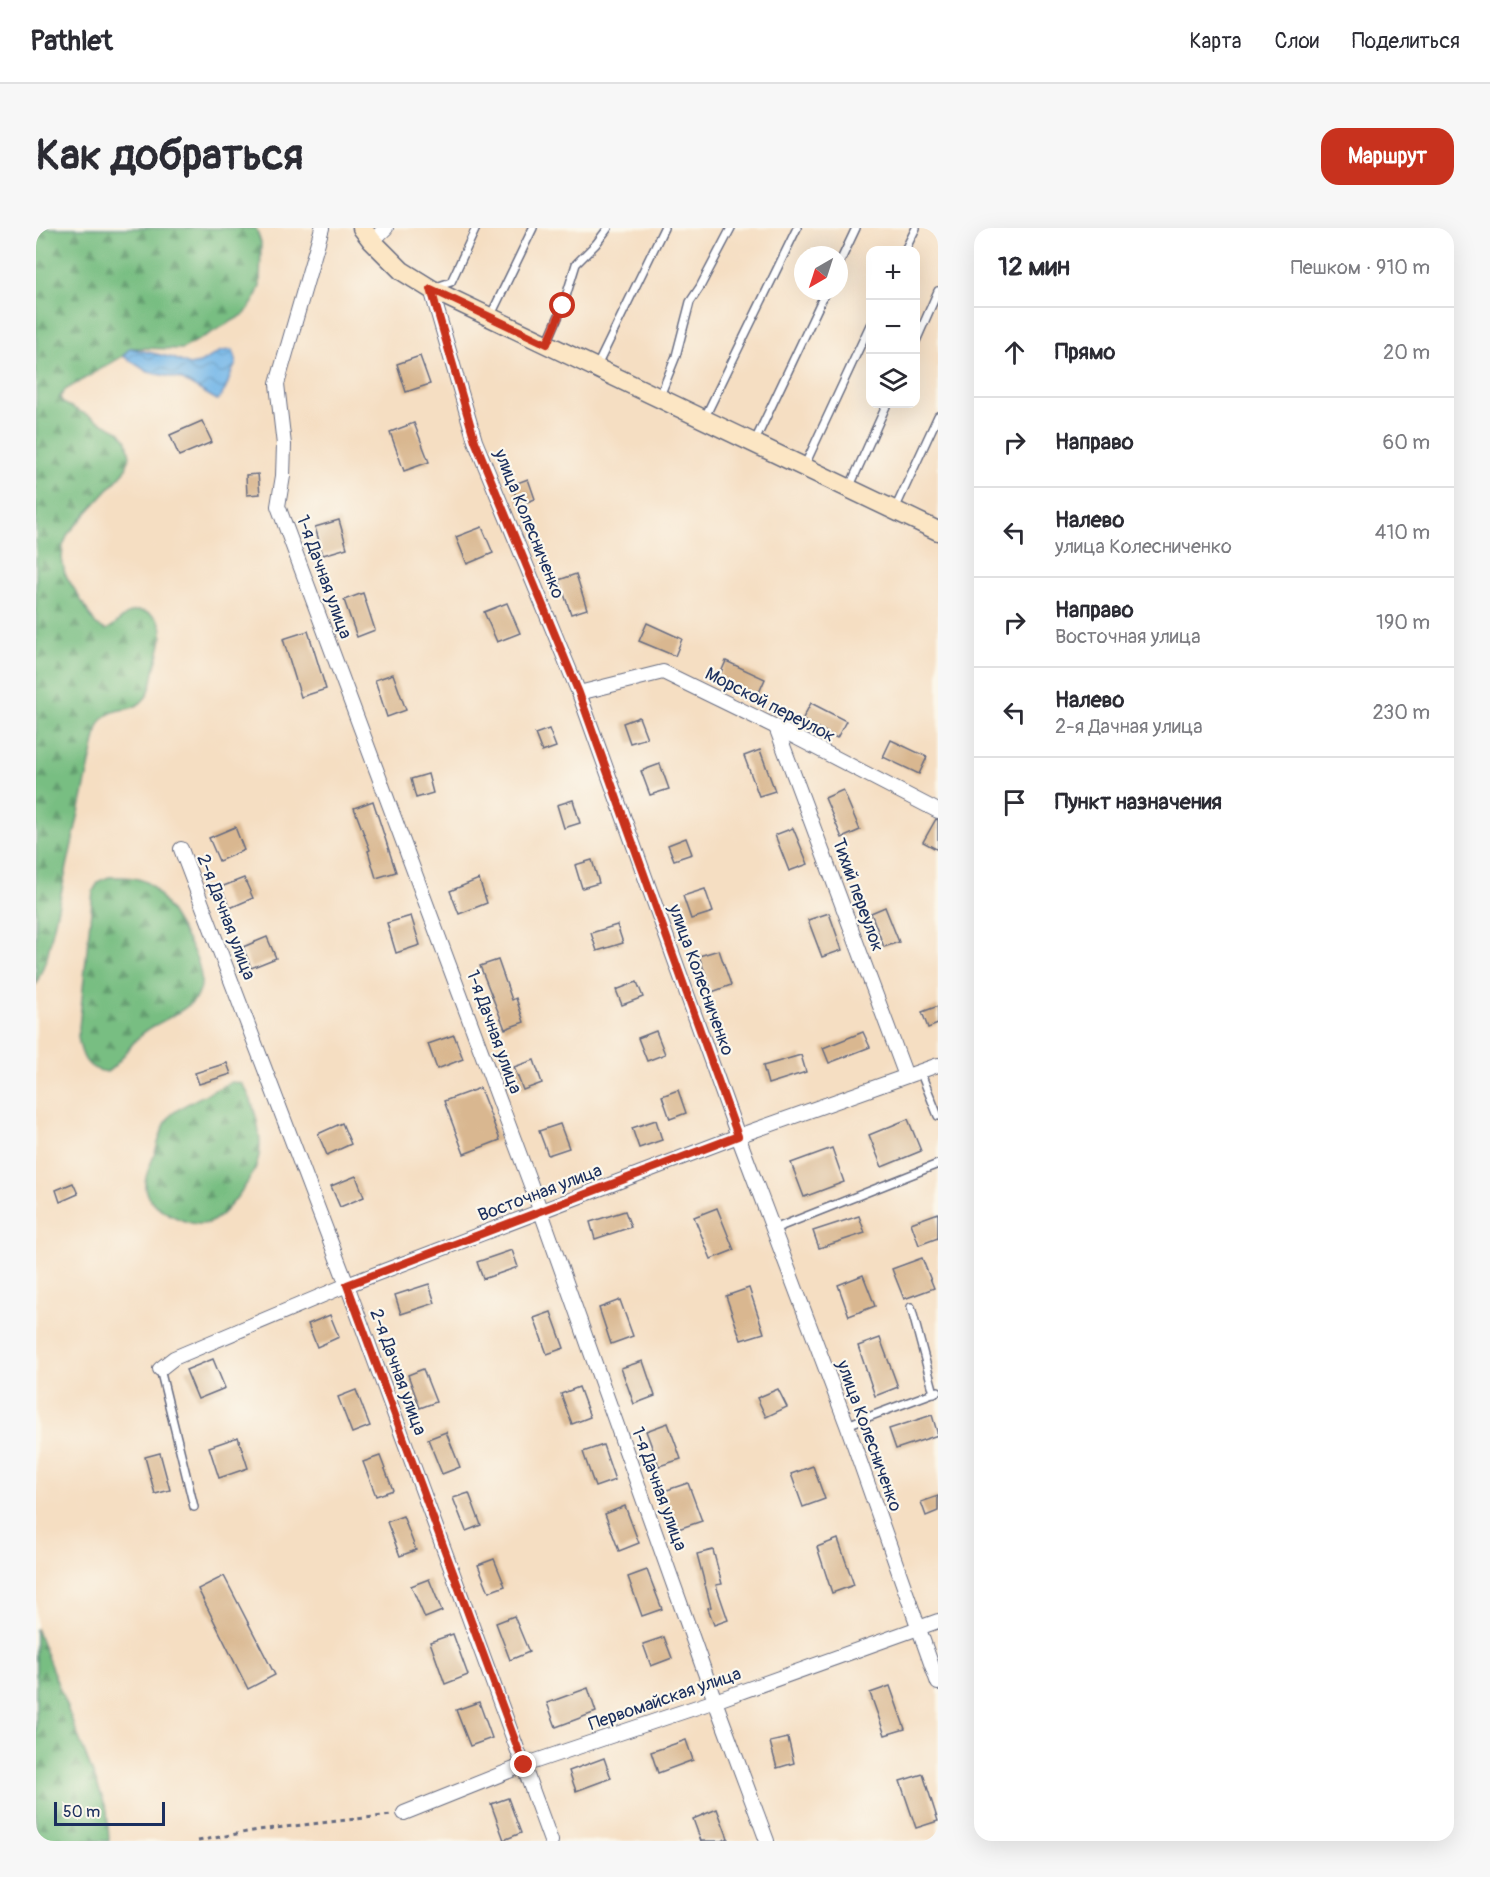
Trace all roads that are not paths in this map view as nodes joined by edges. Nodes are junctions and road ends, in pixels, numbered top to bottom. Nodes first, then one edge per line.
1 (322, 228) edge
2 (386, 228) edge
3 (476, 228) edge
4 (533, 228) edge
5 (608, 228) edge
6 (664, 228) edge
7 (731, 228) edge
8 (797, 228) edge
9 (856, 228) edge
10 (916, 228) edge
11 (367, 234) edge
12 (848, 246) edge
13 (907, 246) edge
14 (431, 289) junction
15 (938, 291) edge
16 (822, 300) edge
17 (490, 317) junction
18 (920, 329) edge
19 (866, 334) edge
20 (547, 344) junction
21 (596, 367) junction
22 (660, 398) junction
23 (885, 408) edge
24 (938, 416) edge
25 (705, 419) junction
26 (754, 443) junction
27 (804, 467) junction
28 (849, 488) junction
29 (894, 510) junction
30 (938, 531) edge
31 (579, 693) junction
32 (776, 727) junction
33 (938, 811) edge
34 (181, 849) dead end
35 (938, 1065) edge
36 (920, 1071) junction
37 (906, 1076) junction
38 (938, 1116) edge
39 (738, 1136) junction
40 (938, 1164) edge
41 (541, 1212) junction
42 (774, 1229) junction
43 (347, 1285) junction
44 (911, 1307) dead end
45 (160, 1369) joint
46 (936, 1392) edge
47 (847, 1425) junction
48 (194, 1507) dead end
49 (938, 1621) edge
50 (918, 1628) junction
51 (938, 1683) edge
52 (715, 1701) junction
53 (524, 1765) junction
54 (404, 1813) road end
55 (552, 1841) edge
56 (767, 1841) edge

1 - 41 street, 1-я Дачная улица
2 - 11 street
3 - 14 lane
4 - 17 lane
5 - 20 lane
6 - 21 lane
7 - 22 lane
8 - 25 lane
9 - 12 lane
10 - 13 lane
11 - 14 main road
14 - 17 main road
14 - 31 street, улица Колесниченко
15 - 18 lane
16 - 26 lane
17 - 20 main road
19 - 27 lane
20 - 21 main road
21 - 22 main road
22 - 25 main road
23 - 28 lane
24 - 29 lane
25 - 26 main road
26 - 27 main road
27 - 28 main road
28 - 29 main road
29 - 30 main road
31 - 32 street, Морской переулок
31 - 39 street, улица Колесниченко
32 - 33 street, Морской переулок
32 - 37 street, Тихий переулок
34 - 43 street, 2-я Дачная улица
35 - 36 street, Восточная улица
36 - 37 street, Восточная улица
36 - 38 lane
37 - 39 street, Восточная улица
39 - 41 street, Восточная улица
39 - 42 street, улица Колесниченко
40 - 42 lane
41 - 43 street, Восточная улица
41 - 52 street, 1-я Дачная улица
42 - 47 street, улица Колесниченко
43 - 45 street, Восточная улица
43 - 53 street, 2-я Дачная улица
44 - 46 lane
45 - 48 lane
46 - 47 lane
47 - 50 street, улица Колесниченко
49 - 50 street, Первомайская улица
50 - 51 street, улица Колесниченко
50 - 52 street, Первомайская улица
52 - 53 street, Первомайская улица
52 - 56 street, 1-я Дачная улица
53 - 54 street, Первомайская улица
53 - 55 street, 2-я Дачная улица

